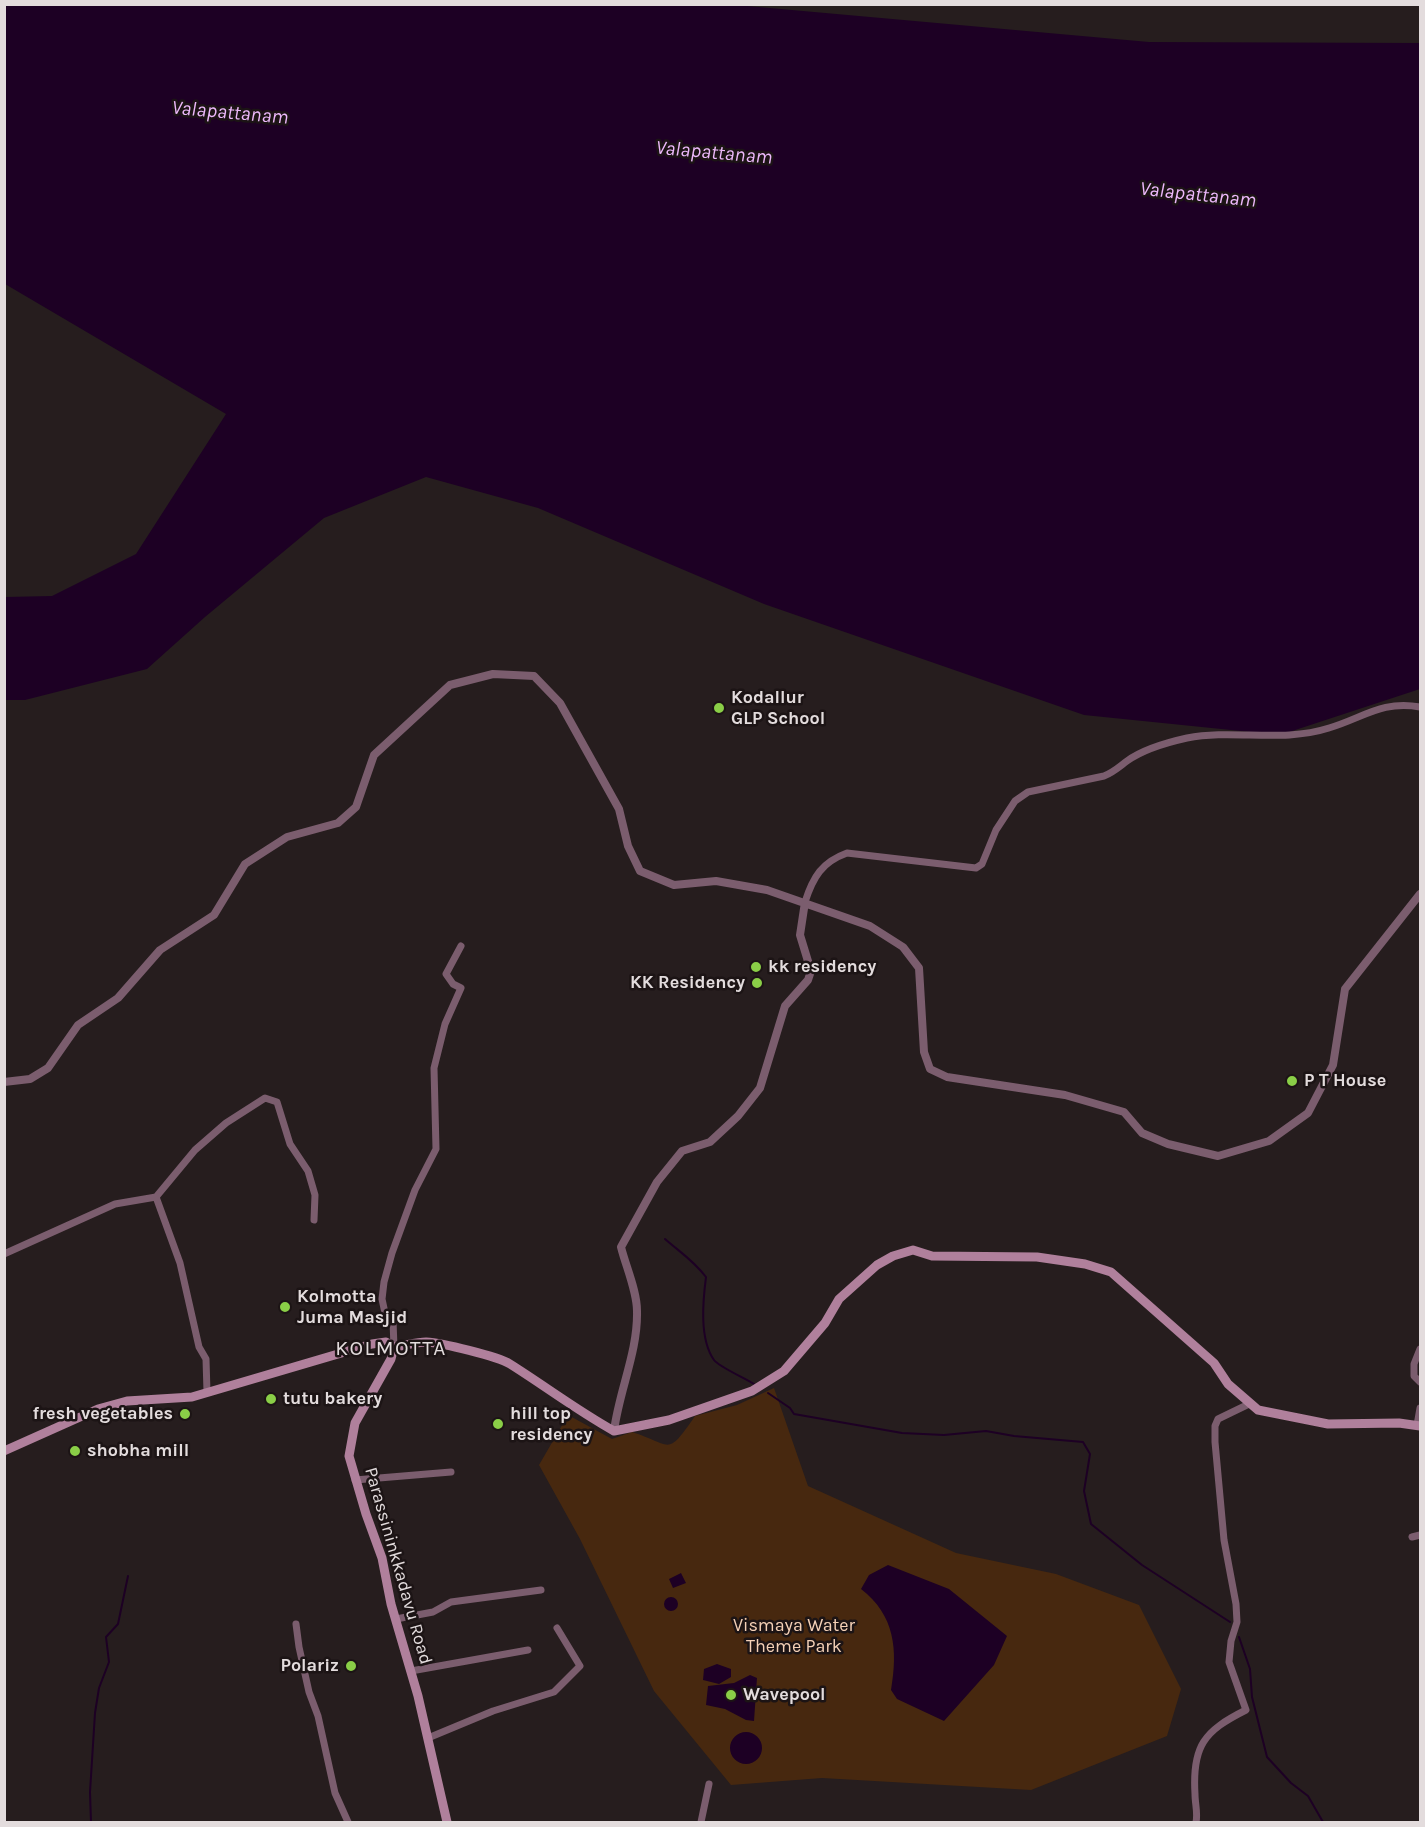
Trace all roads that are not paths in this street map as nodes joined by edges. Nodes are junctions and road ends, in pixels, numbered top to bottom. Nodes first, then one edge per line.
1 (1420, 707) edge
2 (1420, 894) edge
3 (805, 902) junction
4 (461, 946) dead end
5 (4, 1082) edge
6 (156, 1197) junction
7 (314, 1220) dead end
8 (4, 1254) edge
9 (394, 1347) junction
10 (1420, 1349) edge
11 (1420, 1382) edge
12 (207, 1392) junction
13 (1249, 1404) junction
14 (1420, 1408) edge
15 (1419, 1426) edge
16 (614, 1431) junction
17 (4, 1451) edge
18 (451, 1472) dead end
19 (355, 1480) junction
20 (1420, 1535) edge
21 (1412, 1537) dead end
22 (541, 1590) dead end
23 (396, 1619) junction
24 (296, 1624) dead end
25 (557, 1628) dead end
26 (528, 1650) dead end
27 (411, 1671) junction
28 (428, 1738) junction
29 (709, 1784) dead end
30 (348, 1822) edge
31 (447, 1822) edge
32 (701, 1822) edge
33 (1196, 1822) edge

1 - 3 street
2 - 3 street
3 - 5 street
3 - 16 street
4 - 9 street
6 - 7 street
6 - 8 street
6 - 12 street
9 - 12 main road
9 - 16 main road
9 - 19 main road, Parassininkkadavu Road
10 - 11 street
12 - 17 main road
13 - 15 main road
13 - 16 main road
13 - 33 street
14 - 15 street
18 - 19 street
19 - 23 main road, Parassininkkadavu Road
20 - 21 street
22 - 23 street
23 - 27 main road, Parassininkkadavu Road
24 - 30 street
25 - 28 street
26 - 27 street
27 - 28 main road, Parassininkkadavu Road
28 - 31 main road, Parassininkkadavu Road
29 - 32 street

